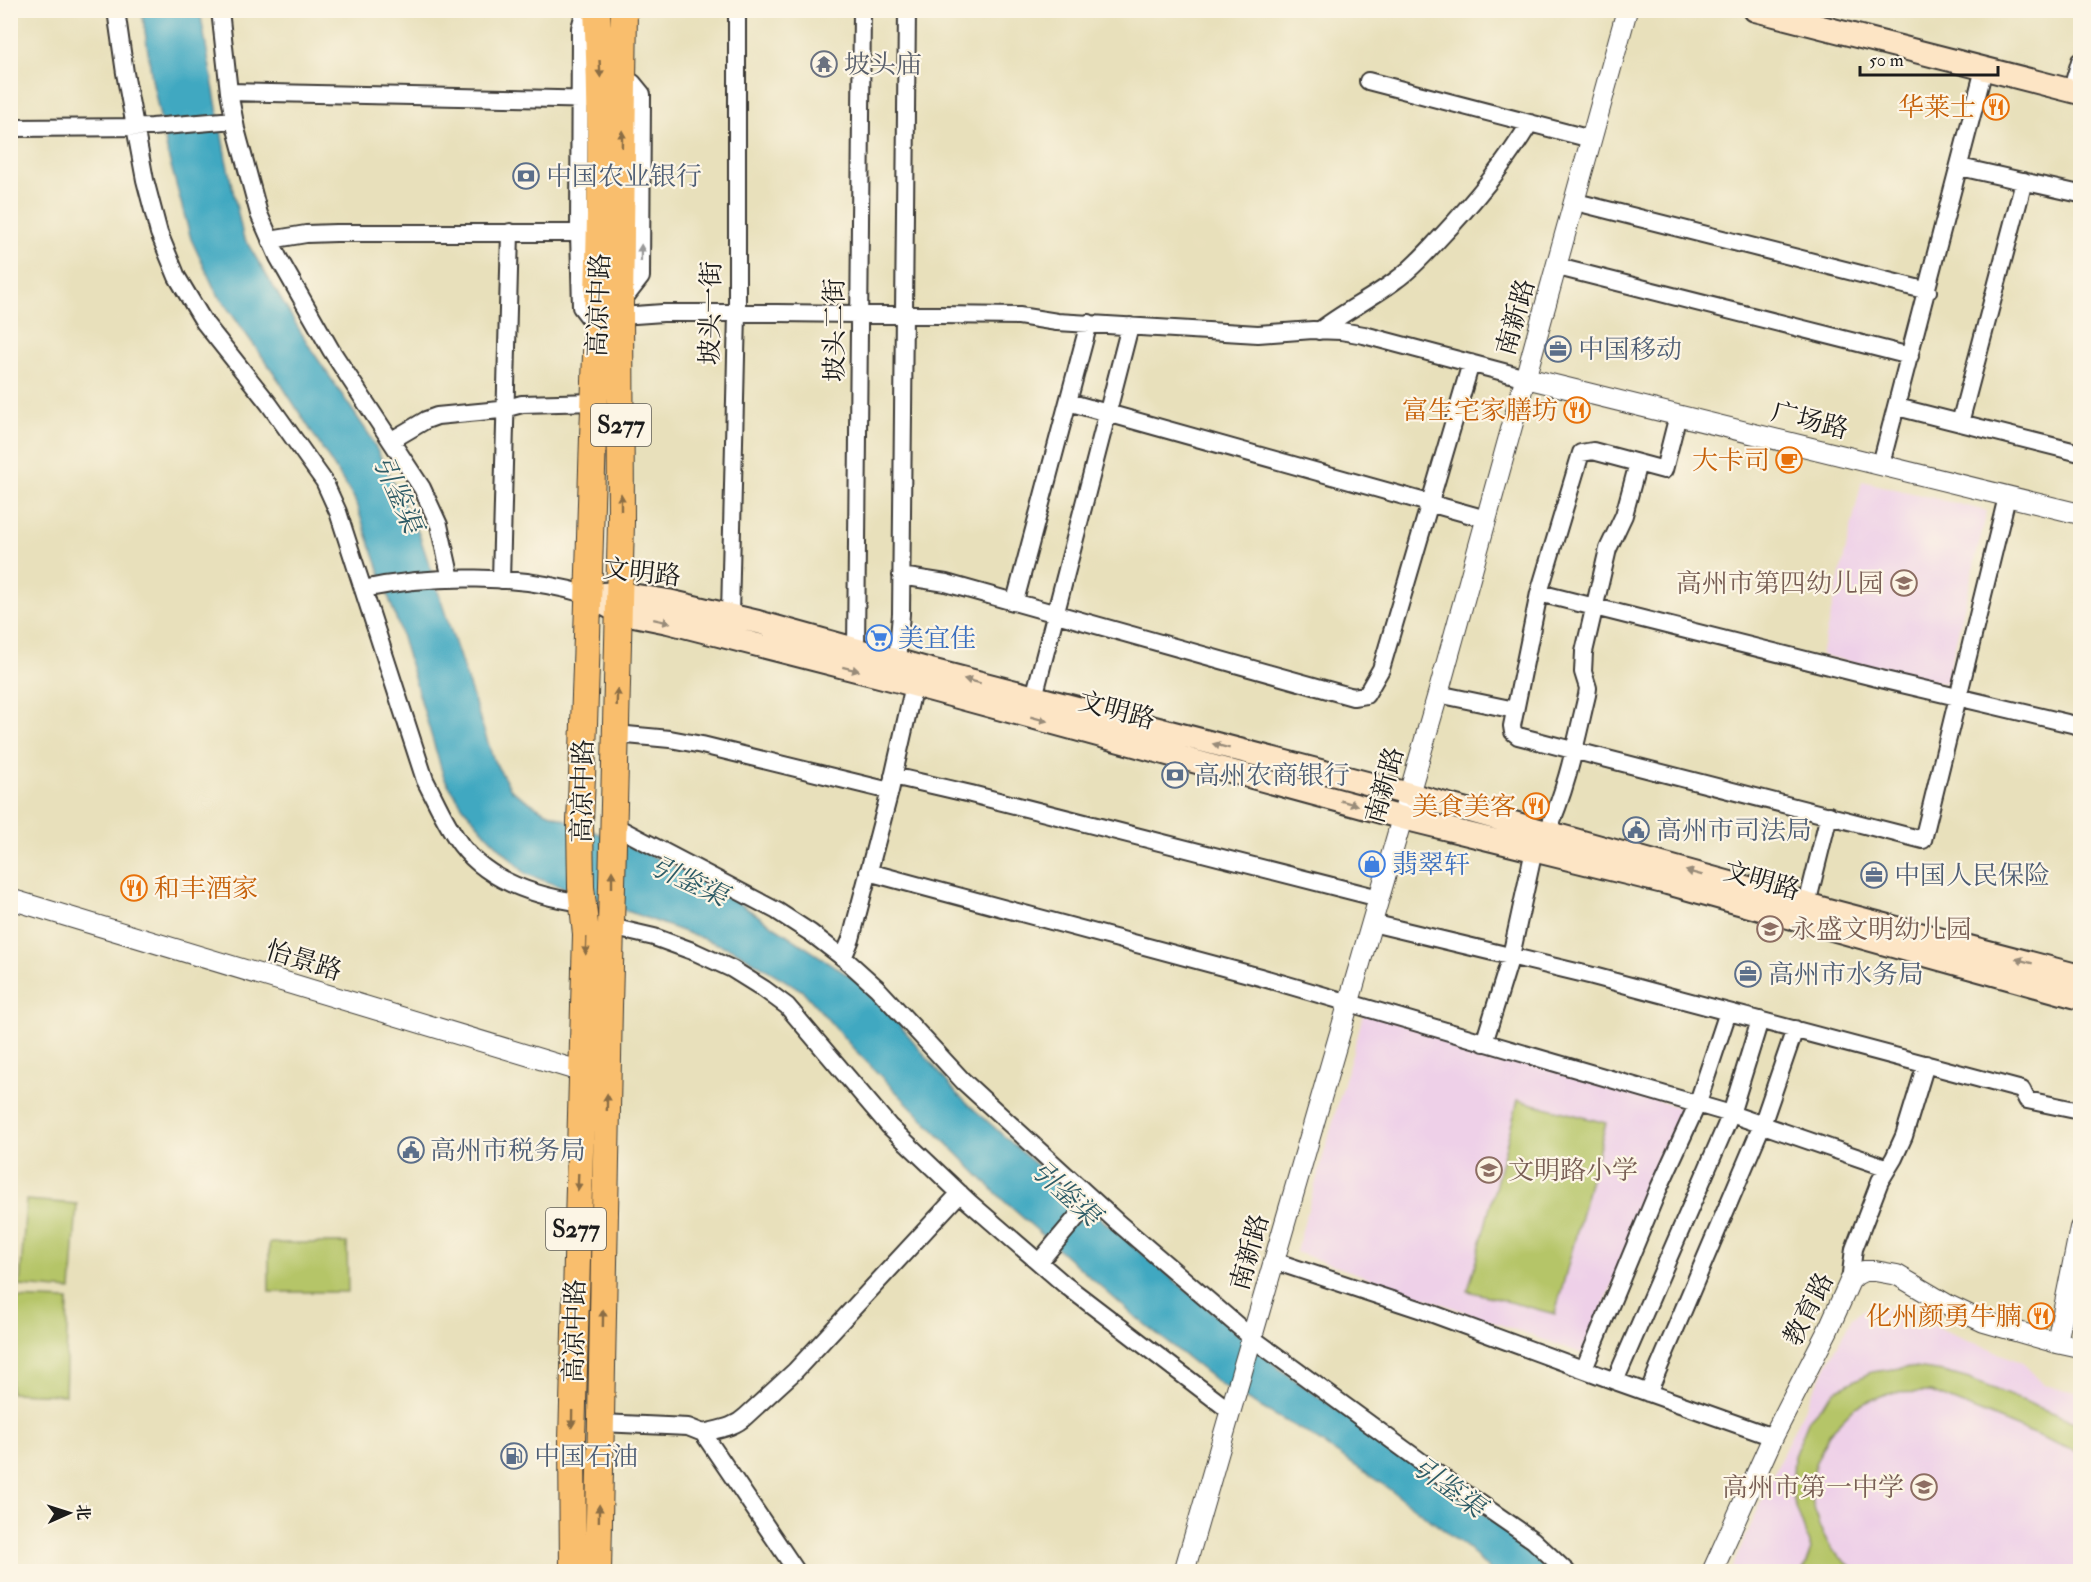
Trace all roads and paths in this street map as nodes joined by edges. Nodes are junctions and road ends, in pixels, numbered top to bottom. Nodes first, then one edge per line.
1 (116, 10) edge
2 (220, 10) edge
3 (585, 10) edge
4 (597, 10) edge
5 (624, 10) edge
6 (736, 10) edge
7 (862, 10) edge
8 (907, 10) edge
9 (1627, 10) edge
10 (1755, 10) edge
11 (2080, 61) edge
12 (1984, 69) junction
13 (1368, 81) dead end
14 (229, 92) junction
15 (2076, 93) edge
16 (591, 99) junction
17 (226, 121) junction
18 (1530, 123) junction
19 (10, 128) edge
20 (135, 128) junction
21 (1591, 139) junction
22 (1960, 167) junction
23 (2024, 181) junction
24 (2080, 194) edge
25 (1576, 202) junction
26 (510, 232) junction
27 (589, 233) junction
28 (270, 240) junction
29 (1557, 267) junction
30 (1928, 291) junction
31 (620, 310) junction
32 (736, 313) junction
33 (860, 314) junction
34 (904, 314) junction
35 (1089, 323) junction
36 (1130, 326) junction
37 (1319, 331) junction
38 (1910, 356) junction
39 (1471, 363) junction
40 (1526, 378) junction
41 (594, 402) junction
42 (1068, 402) junction
43 (1897, 407) junction
44 (505, 408) junction
45 (1108, 414) junction
46 (1678, 415) junction
47 (1960, 423) junction
48 (392, 440) junction
49 (2080, 453) edge
50 (1638, 463) junction
51 (1881, 464) junction
52 (2007, 497) junction
53 (1429, 504) junction
54 (2080, 514) edge
55 (1486, 519) junction
56 (902, 576) junction
57 (443, 580) junction
58 (501, 580) junction
59 (368, 588) junction
60 (1539, 593) junction
61 (588, 595) junction
62 (1015, 601) junction
63 (619, 603) junction
64 (1594, 607) junction
65 (1056, 613) junction
66 (730, 615) junction
67 (856, 649) junction
68 (897, 661) junction
69 (914, 685) junction
70 (1438, 694) junction
71 (1034, 697) junction
72 (1958, 697) junction
73 (1515, 710) junction
74 (2080, 726) edge
75 (616, 734) junction
76 (1574, 749) junction
77 (891, 783) junction
78 (582, 786) junction
79 (614, 789) junction
80 (1409, 794) junction
81 (1829, 815) junction
82 (1402, 818) junction
83 (613, 832) junction
84 (1541, 841) junction
85 (868, 872) junction
86 (582, 895) junction
87 (1379, 898) junction
88 (10, 899) edge
89 (1807, 904) junction
90 (612, 923) junction
91 (1372, 923) junction
92 (1511, 956) junction
93 (843, 958) junction
94 (2080, 976) edge
95 (2080, 998) edge
96 (1349, 1003) junction
97 (1728, 1012) junction
98 (1760, 1020) junction
99 (1795, 1029) junction
100 (1484, 1043) junction
101 (1926, 1064) junction
102 (583, 1072) junction
103 (1697, 1105) junction
104 (2080, 1111) edge
105 (1731, 1114) junction
106 (1762, 1125) junction
107 (1888, 1168) junction
108 (960, 1193) junction
109 (1087, 1204) junction
110 (2080, 1228) edge
111 (1043, 1257) junction
112 (1274, 1261) junction
113 (1850, 1281) junction
114 (2056, 1343) junction
115 (1250, 1345) junction
116 (2080, 1348) edge
117 (1584, 1369) junction
118 (1615, 1381) junction
119 (1648, 1393) junction
120 (1231, 1407) junction
121 (601, 1423) junction
122 (703, 1433) junction
123 (1773, 1437) junction
124 (573, 1572) edge
125 (598, 1572) edge
126 (797, 1572) edge
127 (1184, 1572) edge
128 (1567, 1572) edge
129 (1712, 1572) edge

1 - 20 street
2 - 14 street
3 - 16 street
4 -> 16 main road, 高凉中路 / S277
31 -> 5 main road, 高凉中路 / S277
6 - 32 street, 坡头一街
7 - 33 street, 坡头二街
8 - 34 street
9 - 21 street, 南新路
10 - 12 main road
11 - 15 street
12 - 15 main road
12 - 22 street
13 - 18 street
14 - 16 street
14 - 17 street
16 - 27 main road, 高凉中路 / S277
17 - 20 street
17 - 28 street
18 - 21 street
18 - 37 street
19 - 20 street
20 - 59 street
21 - 25 street, 南新路
22 - 23 street
22 - 30 street
23 - 24 street
23 - 47 street
25 - 29 street, 南新路
25 - 30 street
26 - 27 street
26 - 28 street
26 - 44 street
27 - 41 main road, 高凉中路 / S277
28 - 48 street
29 - 38 street
29 - 40 street, 南新路
30 - 38 street
31 - 32 street
63 -> 31 main road, 高凉中路 / S277
32 - 33 street
32 - 66 street, 坡头一街
33 - 34 street
33 - 67 street, 坡头二街
34 - 35 street
34 - 56 street
35 - 36 street
35 - 42 street
36 - 37 street
36 - 45 street
37 - 39 street
38 - 43 street
39 - 40 street
39 - 53 street
40 - 46 street, 广场路
40 - 55 street, 南新路
41 - 44 street
41 - 61 main road, 高凉中路 / S277
42 - 45 street
42 - 62 street
43 - 47 street
43 - 51 street
44 - 48 street
44 - 58 street
45 - 53 street
45 - 65 street
46 - 50 street
46 - 51 street, 广场路
47 - 49 street
48 - 57 street
50 - 60 street
50 - 64 street
51 - 52 street, 广场路
52 - 54 street, 广场路
52 - 72 street
53 - 55 street
53 - 65 street
55 - 70 street, 南新路
56 - 62 street
56 - 68 street
57 - 58 street
57 - 59 street
58 - 61 street
59 - 86 street
60 - 64 street
60 - 73 street
61 - 63 main road, 文明路
61 - 78 main road, 高凉中路 / S277
62 - 65 street
63 - 66 main road, 文明路
63 -> 69 main road, 文明路
75 -> 63 main road, 高凉中路 / S277
64 - 72 street
64 - 76 street
65 - 71 street
66 - 67 main road, 文明路
67 - 68 main road, 文明路
71 -> 68 main road, 文明路
69 - 77 street
69 -> 82 main road, 文明路
70 - 73 street
70 - 80 street, 南新路
80 -> 71 main road, 文明路
72 - 74 street
72 - 81 street
73 - 76 street
75 - 77 street
75 - 79 main road, 高凉中路 / S277
76 - 81 street
76 - 84 street
77 - 85 street
77 - 87 street
78 - 79 main road
78 - 86 main road, 高凉中路 / S277
79 - 83 main road, 高凉中路 / S277
80 - 82 street, 南新路
80 - 84 main road, 文明路
81 - 89 street
82 - 84 main road, 文明路
82 - 87 street, 南新路
90 -> 83 main road, 高凉中路 / S277
83 - 93 street
89 -> 84 main road, 文明路
84 - 92 street
84 - 95 main road, 文明路
85 - 93 street
85 - 96 street
86 -> 102 main road, 高凉中路 / S277
87 - 91 street, 南新路
88 - 102 street, 怡景路
94 -> 89 main road, 文明路
90 - 108 street
121 -> 90 main road, 高凉中路 / S277
91 - 92 street
91 - 96 street, 南新路
92 - 97 street
92 - 100 street
93 - 109 street
96 - 100 street
96 - 112 street, 南新路
97 - 98 street
97 - 103 street
98 - 99 street
98 - 105 street
99 - 101 street
99 - 106 street
100 - 103 street
101 - 104 street
101 - 107 street
102 -> 124 main road, 高凉中路 / S277
103 - 105 street
103 - 117 street
105 - 106 street
105 - 118 street
106 - 107 street
106 - 119 street
107 - 113 street
108 - 111 street
108 - 122 street
109 - 111 street
109 - 115 street
110 - 114 street
111 - 120 street
112 - 115 street, 南新路
112 - 117 street
113 - 114 street, 教育路
113 - 123 street, 教育路
114 - 116 street, 教育路
115 - 120 street, 南新路
115 - 128 street
117 - 118 street
118 - 119 street
119 - 123 street
120 - 127 street, 南新路
121 - 122 street
125 -> 121 main road, 高凉中路 / S277
122 - 126 street
123 - 129 street, 教育路

